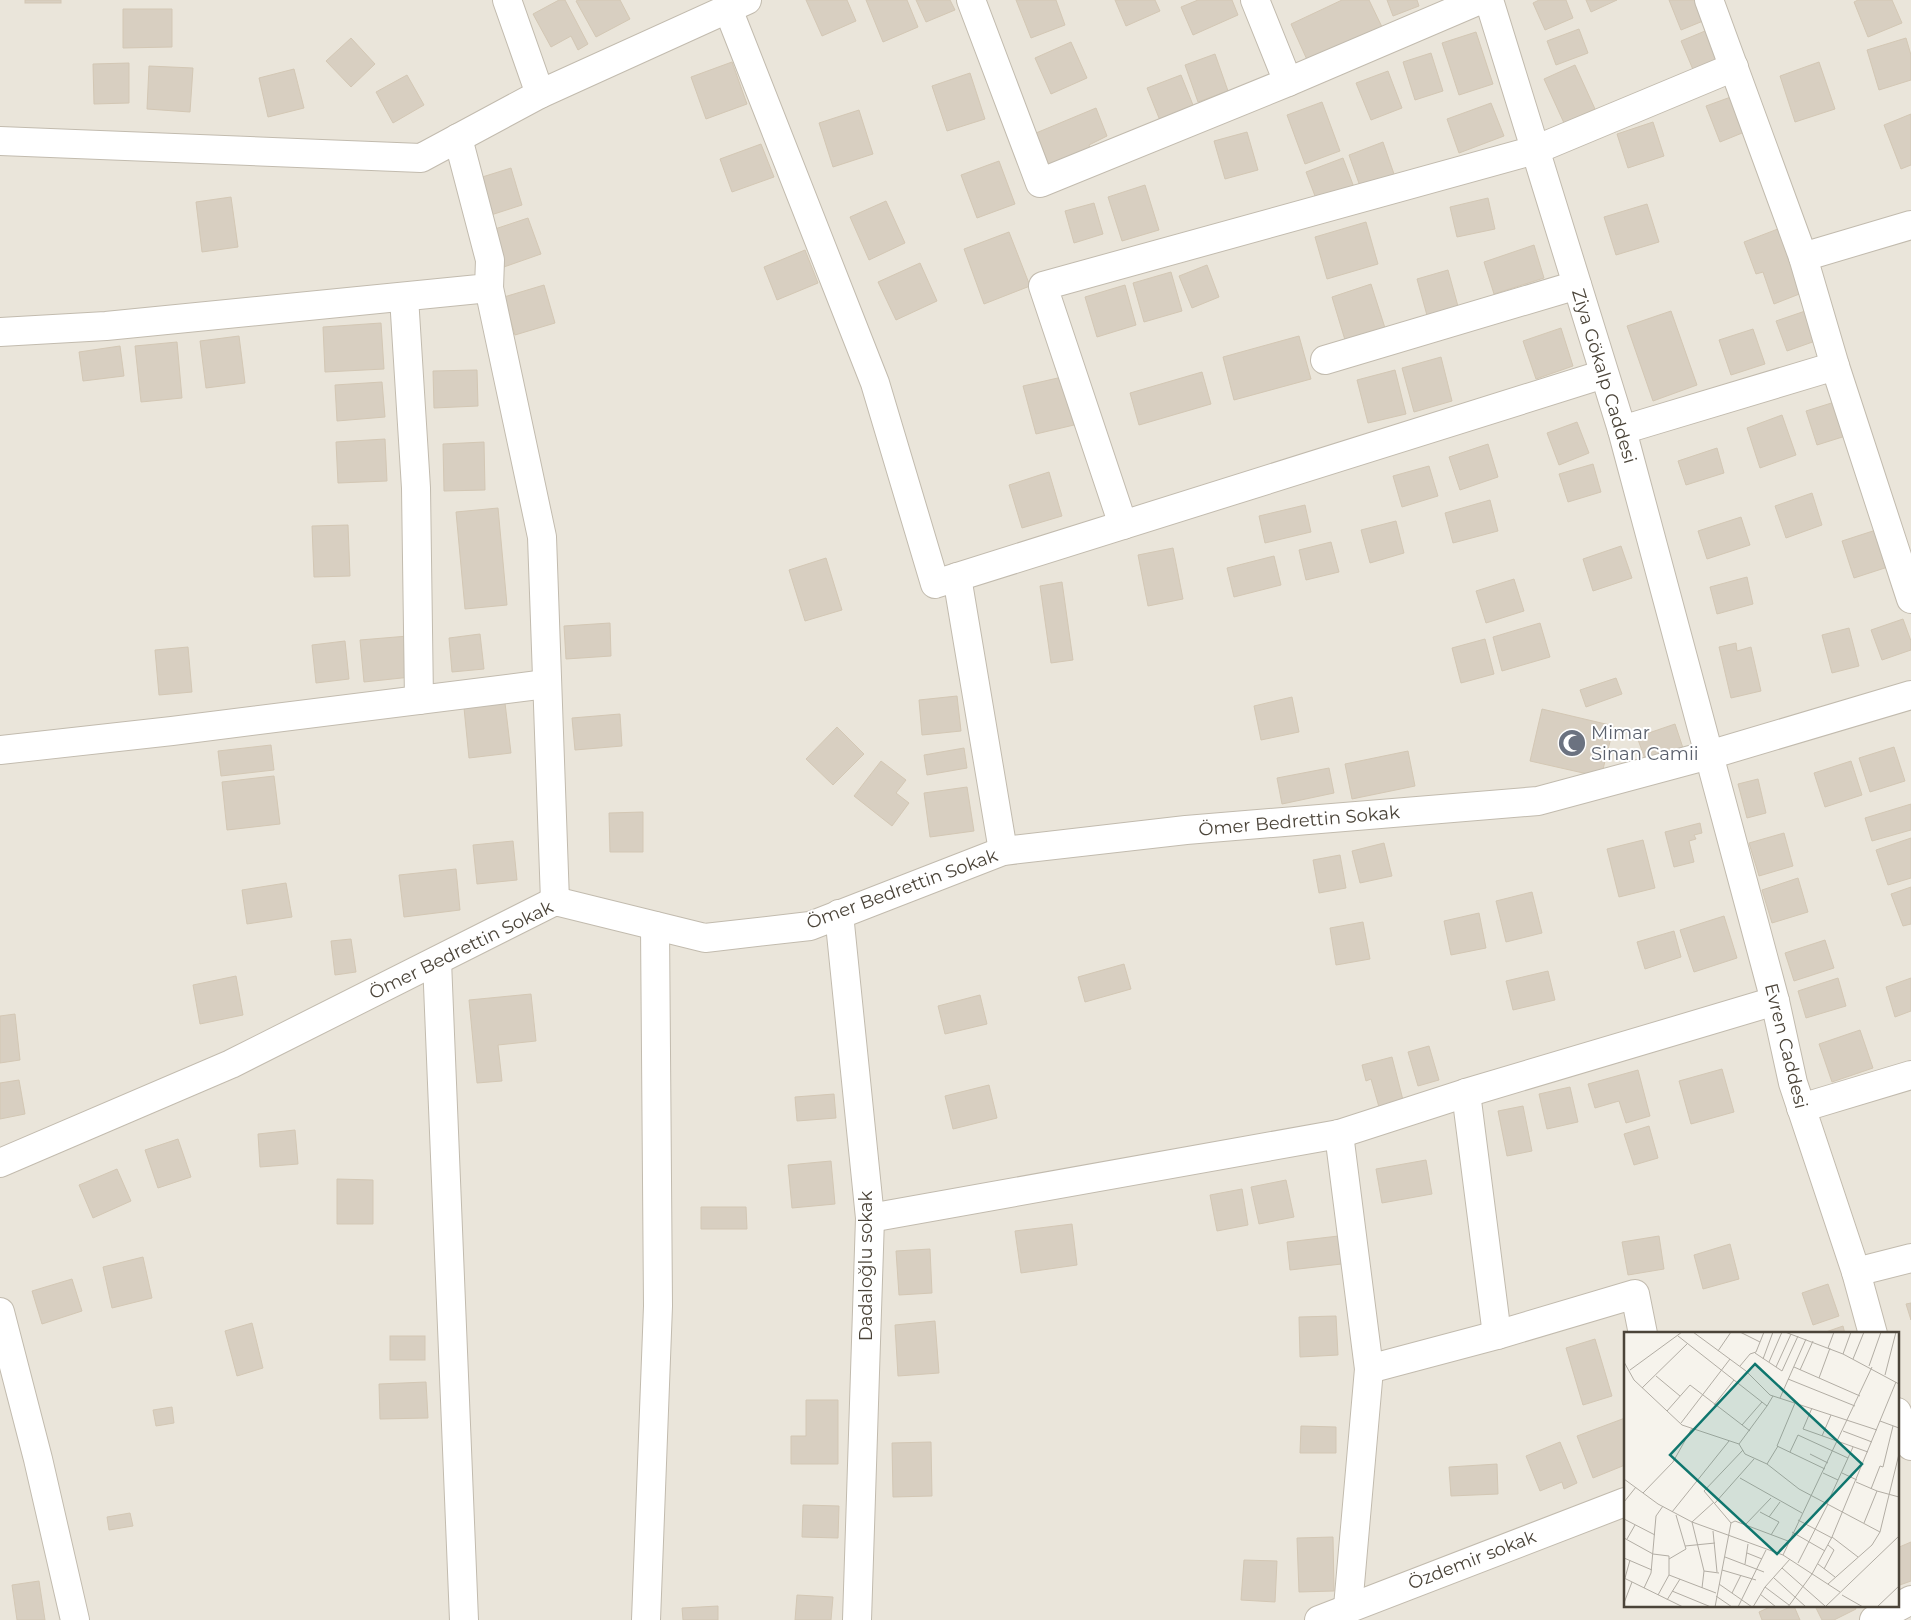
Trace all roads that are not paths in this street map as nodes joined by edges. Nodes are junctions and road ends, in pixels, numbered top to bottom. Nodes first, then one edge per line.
1 (507, 0) edge
2 (971, 0) edge
3 (1255, 0) edge
4 (1480, 0) edge
5 (1489, 0) edge
6 (1709, 0) edge
7 (738, 4) edge
8 (1734, 67) junction
9 (1288, 82) junction
10 (540, 94) junction
11 (458, 138) junction
12 (0, 140) edge
13 (1535, 150) junction
14 (1911, 225) edge
15 (1803, 257) junction
16 (1577, 285) junction
17 (489, 288) junction
18 (404, 297) junction
19 (0, 332) edge
20 (1326, 360) dead end
21 (1835, 366) junction
22 (1604, 374) junction
23 (1622, 430) junction
24 (1123, 525) junction
25 (957, 577) junction
26 (1911, 599) edge
27 (546, 684) junction
28 (1911, 695) edge
29 (420, 700) junction
30 (0, 750) edge
31 (1708, 755) junction
32 (1003, 851) junction
33 (555, 901) junction
34 (839, 914) junction
35 (655, 926) junction
36 (437, 961) junction
37 (1775, 1001) junction
38 (1911, 1075) edge
39 (1466, 1093) junction
40 (1801, 1108) junction
41 (1339, 1134) junction
42 (0, 1162) edge
43 (870, 1218) junction
44 (1911, 1258) edge
45 (1856, 1272) junction
46 (0, 1312) edge
47 (1643, 1332) edge
48 (1872, 1332) edge
49 (1497, 1335) junction
50 (1368, 1369) junction
51 (1898, 1414) edge
52 (1911, 1446) edge
53 (1624, 1502) edge
54 (1911, 1600) edge
55 (1348, 1607) junction
56 (1898, 1607) edge
57 (1896, 1608) edge
58 (74, 1620) edge
59 (464, 1620) edge
60 (646, 1620) edge
61 (857, 1620) edge
62 (1319, 1620) edge
63 (1874, 1620) edge

1 - 10 street
2 - 9 street
3 - 9 street
4 - 9 street
5 - 13 street, Ziya Gökalp Caddesi
6 - 8 street
7 - 10 street
7 - 25 street
8 - 13 street
8 - 15 street
10 - 11 street
11 - 12 street
11 - 17 street
13 - 16 street, Ziya Gökalp Caddesi
13 - 24 street
14 - 15 street
15 - 21 street
16 - 20 street
16 - 22 street, Ziya Gökalp Caddesi
17 - 18 street
17 - 27 street
18 - 19 street
18 - 29 street
21 - 23 street
21 - 26 street
22 - 23 street, Ziya Gökalp Caddesi
22 - 24 street
23 - 31 street, Ziya Gökalp Caddesi
24 - 25 street
25 - 32 street
27 - 29 street
27 - 33 street
28 - 31 street, Ömer Bedrettin Sokak
29 - 30 street
31 - 32 street, Ömer Bedrettin Sokak
31 - 37 street, Evren Caddesi
32 - 34 street, Ömer Bedrettin Sokak
33 - 35 street, Ömer Bedrettin Sokak
33 - 36 street, Ömer Bedrettin Sokak
34 - 35 street, Ömer Bedrettin Sokak
34 - 43 street, Dadaloğlu sokak
35 - 60 street
36 - 42 street, Ömer Bedrettin Sokak
36 - 59 street
37 - 39 street
37 - 40 street, Evren Caddesi
38 - 40 street
39 - 41 street
39 - 49 street
40 - 45 street, Evren Caddesi
41 - 43 street
41 - 50 street
43 - 61 street, Dadaloğlu sokak
44 - 45 street
45 - 48 street, Evren Caddesi
46 - 58 street
47 - 49 street
49 - 50 street
50 - 55 street
51 - 52 street
53 - 55 street, Özdemir sokak
54 - 56 street
55 - 62 street, Özdemir sokak
57 - 63 street

